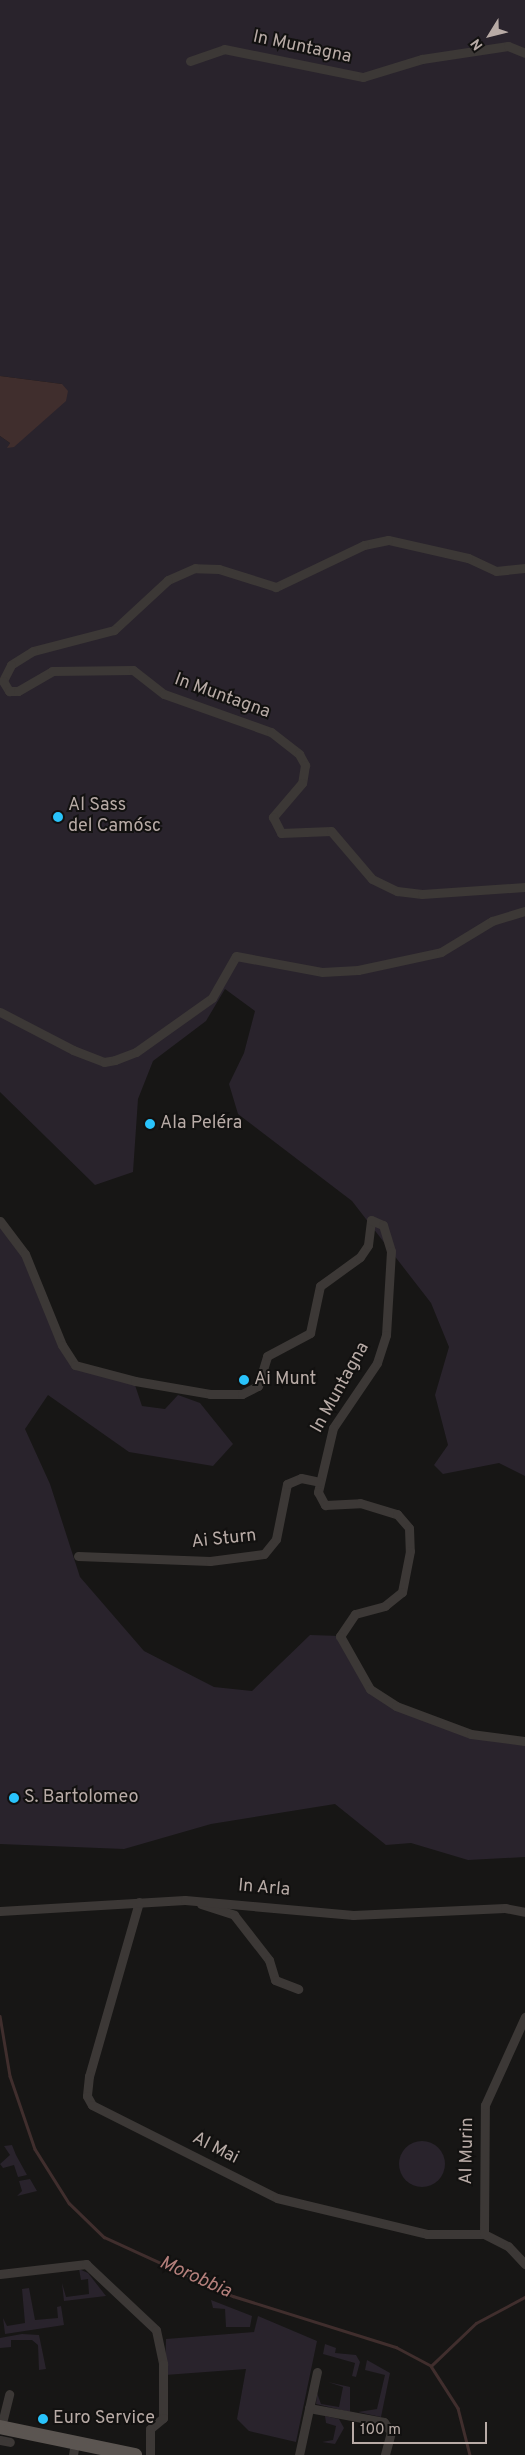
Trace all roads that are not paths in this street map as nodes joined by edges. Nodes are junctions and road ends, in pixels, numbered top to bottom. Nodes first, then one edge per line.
1 (525, 52) edge
2 (190, 61) dead end
3 (525, 568) edge
4 (525, 887) edge
5 (525, 911) edge
6 (0, 1012) edge
7 (0, 1221) edge
8 (320, 1482) junction
9 (78, 1556) dead end
10 (525, 1741) edge
11 (197, 1901) junction
12 (139, 1902) junction
13 (0, 1911) edge
14 (525, 1912) edge
15 (298, 1989) dead end
16 (525, 2017) edge
17 (484, 2234) junction
18 (525, 2264) edge
19 (0, 2274) edge
20 (317, 2372) dead end
21 (9, 2394) dead end
22 (309, 2408) junction
23 (3, 2434) edge
24 (74, 2448) edge
25 (135, 2455) edge
26 (150, 2455) edge
27 (299, 2455) edge
28 (385, 2455) edge

1 - 2 street, In Muntagna
3 - 4 street, In Muntagna
5 - 6 street
7 - 8 street, In Muntagna
8 - 9 street, Ai Sturn
8 - 10 street, In Muntagna
11 - 12 street, In Arla
11 - 14 street, In Arla
11 - 15 street
12 - 13 street, In Arla
12 - 17 street, Al Mai
16 - 17 street, Al Murin
17 - 18 street, Al Mai
19 - 26 street
20 - 22 street
21 - 23 street
22 - 27 street
22 - 28 street
23 - 24 main road
24 - 25 main road

